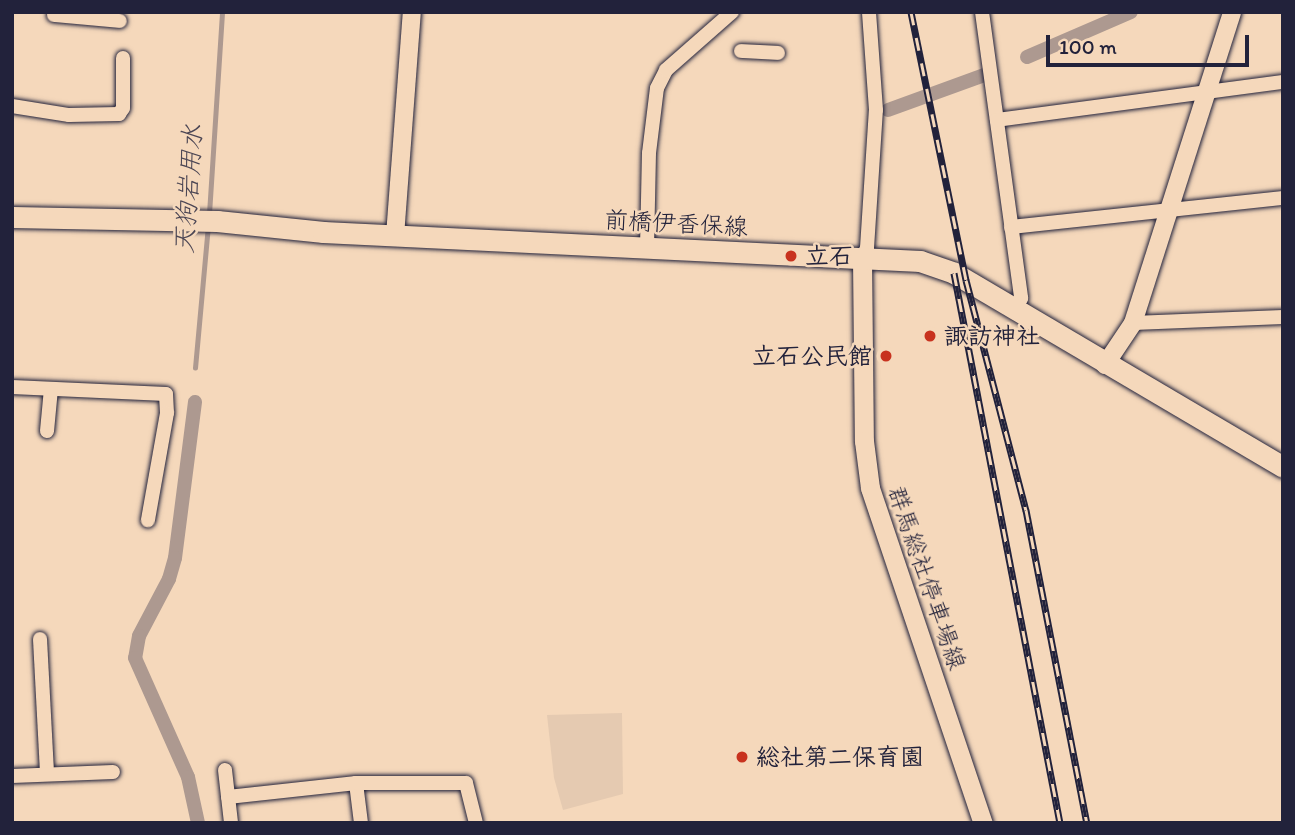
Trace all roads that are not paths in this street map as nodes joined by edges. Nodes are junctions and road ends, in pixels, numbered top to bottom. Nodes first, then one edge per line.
1 (412, 12) edge
2 (732, 12) edge
3 (869, 12) edge
4 (982, 12) edge
5 (1232, 12) edge
6 (54, 15) dead end
7 (120, 21) dead end
8 (741, 51) dead end
9 (778, 53) dead end
10 (123, 58) dead end
11 (1283, 82) edge
12 (1207, 92) junction
13 (12, 106) edge
14 (997, 120) junction
15 (1283, 198) edge
16 (1168, 207) junction
17 (12, 217) edge
18 (1011, 227) junction
19 (395, 236) junction
20 (647, 248) junction
21 (862, 258) junction
22 (1015, 310) junction
23 (1283, 317) edge
24 (1132, 323) junction
25 (1105, 365) junction
26 (12, 387) edge
27 (51, 389) junction
28 (47, 431) dead end
29 (1283, 467) edge
30 (148, 520) dead end
31 (40, 639) dead end
32 (225, 770) dead end
33 (113, 772) dead end
34 (47, 774) junction
35 (12, 776) edge
36 (356, 783) junction
37 (228, 797) junction
38 (231, 823) edge
39 (360, 823) edge
40 (476, 823) edge
41 (983, 823) edge

1 - 19 street
2 - 20 street
3 - 21 street
4 - 14 street
5 - 12 street
6 - 7 street
8 - 9 street
10 - 13 street
11 - 12 street
12 - 14 street
12 - 16 street
14 - 18 street
15 - 16 street
16 - 18 street
16 - 24 street
17 - 19 main road, 前橋伊香保線
18 - 22 street
19 - 20 main road, 前橋伊香保線
20 - 21 main road, 前橋伊香保線
21 - 22 main road, 前橋伊香保線
21 - 41 main road, 群馬総社停車場線
22 - 25 main road, 前橋伊香保線
23 - 24 street
24 - 25 street
25 - 29 main road, 前橋伊香保線
26 - 27 street
27 - 28 street
27 - 30 street
31 - 34 street
32 - 37 street
33 - 34 street
34 - 35 street
36 - 37 street
36 - 39 street
36 - 40 street
37 - 38 street

